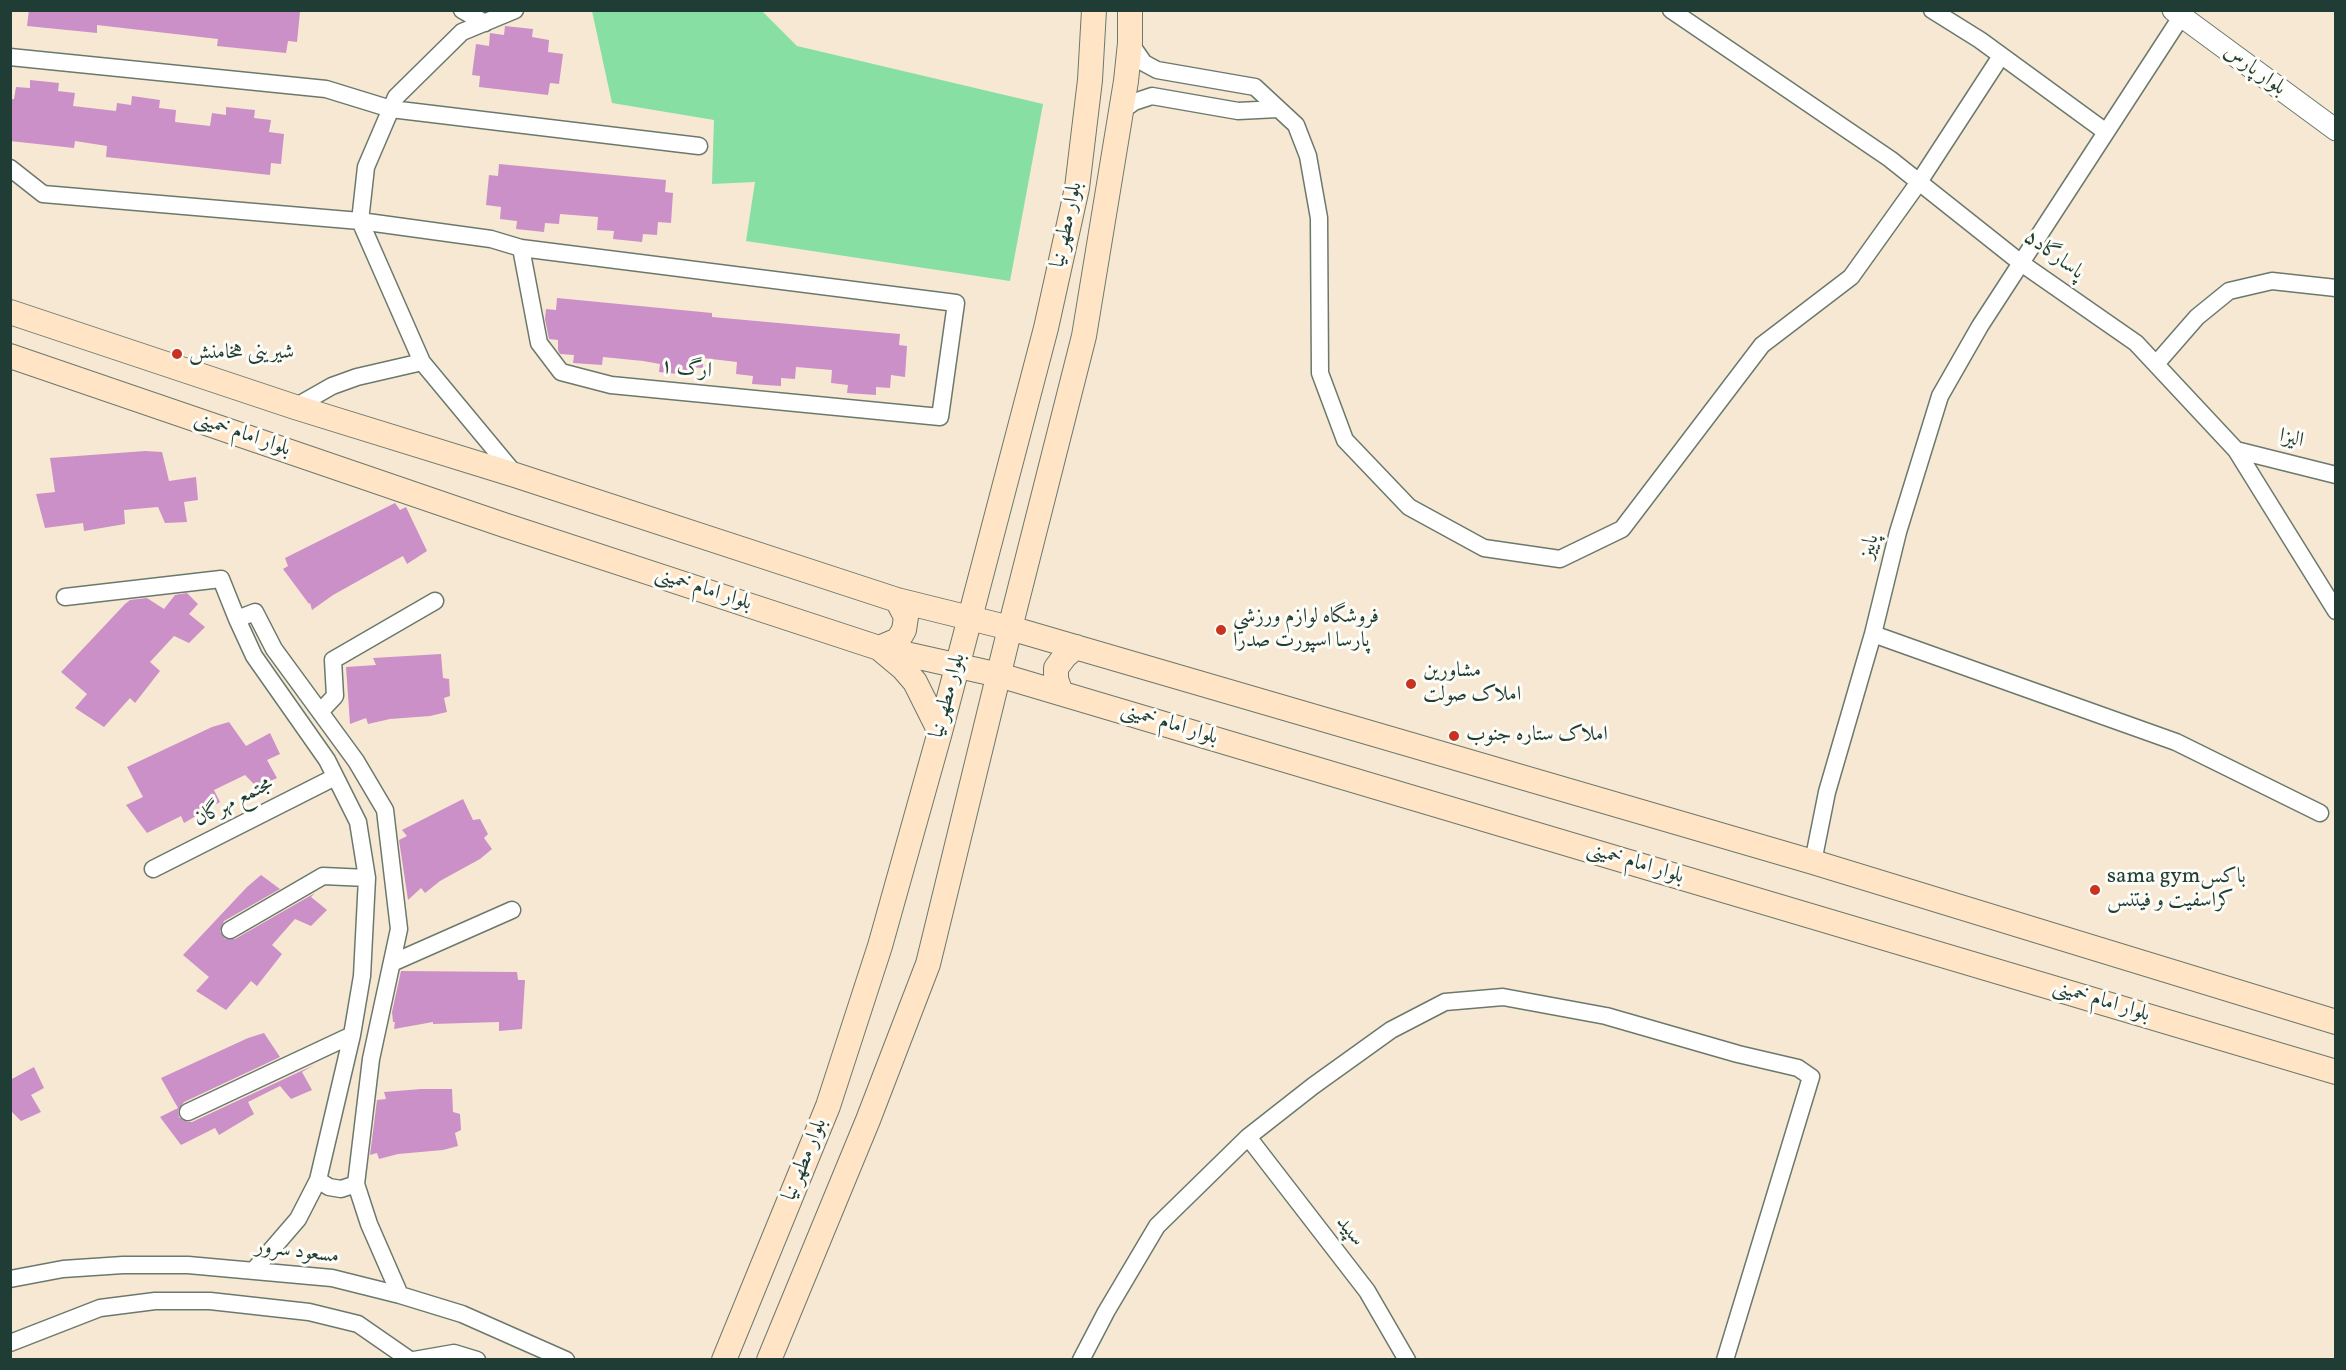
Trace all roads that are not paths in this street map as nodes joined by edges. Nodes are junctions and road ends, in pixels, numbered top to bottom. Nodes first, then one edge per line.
1 (462, 10) edge
2 (515, 10) edge
3 (1094, 10) edge
4 (1130, 10) edge
5 (1671, 10) edge
6 (1932, 10) edge
7 (2177, 14) edge
8 (485, 23) junction
9 (1130, 44) junction
10 (2001, 56) junction
11 (10, 57) edge
12 (1090, 80) junction
13 (1126, 81) junction
14 (391, 109) junction
15 (1278, 109) junction
16 (1120, 112) junction
17 (2336, 130) edge
18 (2106, 132) junction
19 (699, 146) dead end
20 (10, 168) edge
21 (1918, 182) junction
22 (360, 221) junction
23 (521, 248) junction
24 (2021, 263) junction
25 (2336, 288) edge
26 (10, 312) edge
27 (10, 356) edge
28 (422, 362) junction
29 (2156, 364) junction
30 (295, 406) junction
31 (2236, 450) junction
32 (515, 475) junction
33 (2336, 475) edge
34 (65, 597) dead end
35 (897, 600) junction
36 (435, 601) dead end
37 (2336, 611) edge
38 (969, 617) junction
39 (237, 619) junction
40 (1010, 628) junction
41 (1873, 634) junction
42 (1076, 647) junction
43 (879, 648) junction
44 (958, 666) junction
45 (999, 675) junction
46 (1061, 693) junction
47 (320, 712) junction
48 (940, 732) junction
49 (335, 777) junction
50 (2320, 813) dead end
51 (1813, 862) junction
52 (153, 869) dead end
53 (367, 878) junction
54 (512, 910) dead end
55 (230, 930) dead end
56 (392, 963) junction
57 (2336, 1022) edge
58 (352, 1035) junction
59 (2336, 1072) edge
60 (188, 1112) dead end
61 (1248, 1137) junction
62 (318, 1180) junction
63 (356, 1184) junction
64 (254, 1270) junction
65 (10, 1279) edge
66 (400, 1295) junction
67 (10, 1342) edge
68 (412, 1359) edge
69 (477, 1359) edge
70 (566, 1359) edge
71 (724, 1359) edge
72 (769, 1359) edge
73 (1082, 1359) edge
74 (1407, 1359) edge
75 (1725, 1359) edge

1 - 8 street
2 - 8 street
3 - 12 main road, بلوار مطهر نیا
4 - 9 main road, بلوار مطهر نیا
5 - 21 street, پاسارگاد۵
6 - 10 street
7 - 17 street, بلوار پارس
7 - 18 street, پاییز
8 - 14 street
9 - 13 main road, بلوار مطهر نیا
9 - 15 street
10 - 18 street
10 - 21 street
11 - 14 street
12 - 13 main road
12 - 38 main road, بلوار مطهر نیا
13 - 16 main road, بلوار مطهر نیا
14 - 19 street
14 - 22 street
15 - 16 street
15 - 21 street
16 - 40 main road, بلوار مطهر نیا
18 - 24 street, پاییز
20 - 22 street
21 - 24 street, پاسارگاد۵
22 - 23 street
22 - 28 street
23 - 23 street, ارگ ۱
24 - 29 street, پاسارگاد۵
24 - 41 street, پاییز
25 - 29 street
26 - 30 main road, بلوار امام خمینی
27 - 43 main road, بلوار امام خمینی
28 - 30 street
28 - 32 street
29 - 31 street, پاسارگاد۵
30 - 32 main road, بلوار امام خمینی
31 - 33 street, الیزا
31 - 37 street, پاسارگاد۵
32 - 35 main road, بلوار امام خمینی
34 - 39 street
35 - 38 main road, بلوار امام خمینی
35 - 43 main road
36 - 47 street
38 - 40 main road, بلوار امام خمینی
38 - 44 main road, بلوار مطهر نیا
39 - 47 street
39 - 49 street
40 - 42 main road, بلوار امام خمینی
40 - 45 main road, بلوار مطهر نیا
41 - 50 street
41 - 51 street, پاییز
42 - 46 main road
42 - 51 main road, بلوار امام خمینی
43 - 44 main road, بلوار امام خمینی
43 - 48 main road
44 - 45 main road, بلوار امام خمینی
44 - 48 main road, بلوار مطهر نیا
45 - 46 main road, بلوار امام خمینی
45 - 72 main road, بلوار مطهر نیا
46 - 59 main road, بلوار امام خمینی
47 - 56 street
48 - 71 main road, بلوار مطهر نیا
49 - 52 street, مجتمع مهرگان
49 - 53 street
51 - 57 main road, بلوار امام خمینی
53 - 55 street
53 - 58 street
54 - 56 street
56 - 63 street
58 - 60 street
58 - 62 street
61 - 73 street
61 - 74 street, سپید
61 - 75 street
62 - 63 street
62 - 64 street
63 - 66 street
64 - 65 street, مسعود سرور
64 - 66 street, مسعود سرور
66 - 70 street, مسعود سرور
67 - 68 street
68 - 69 street

